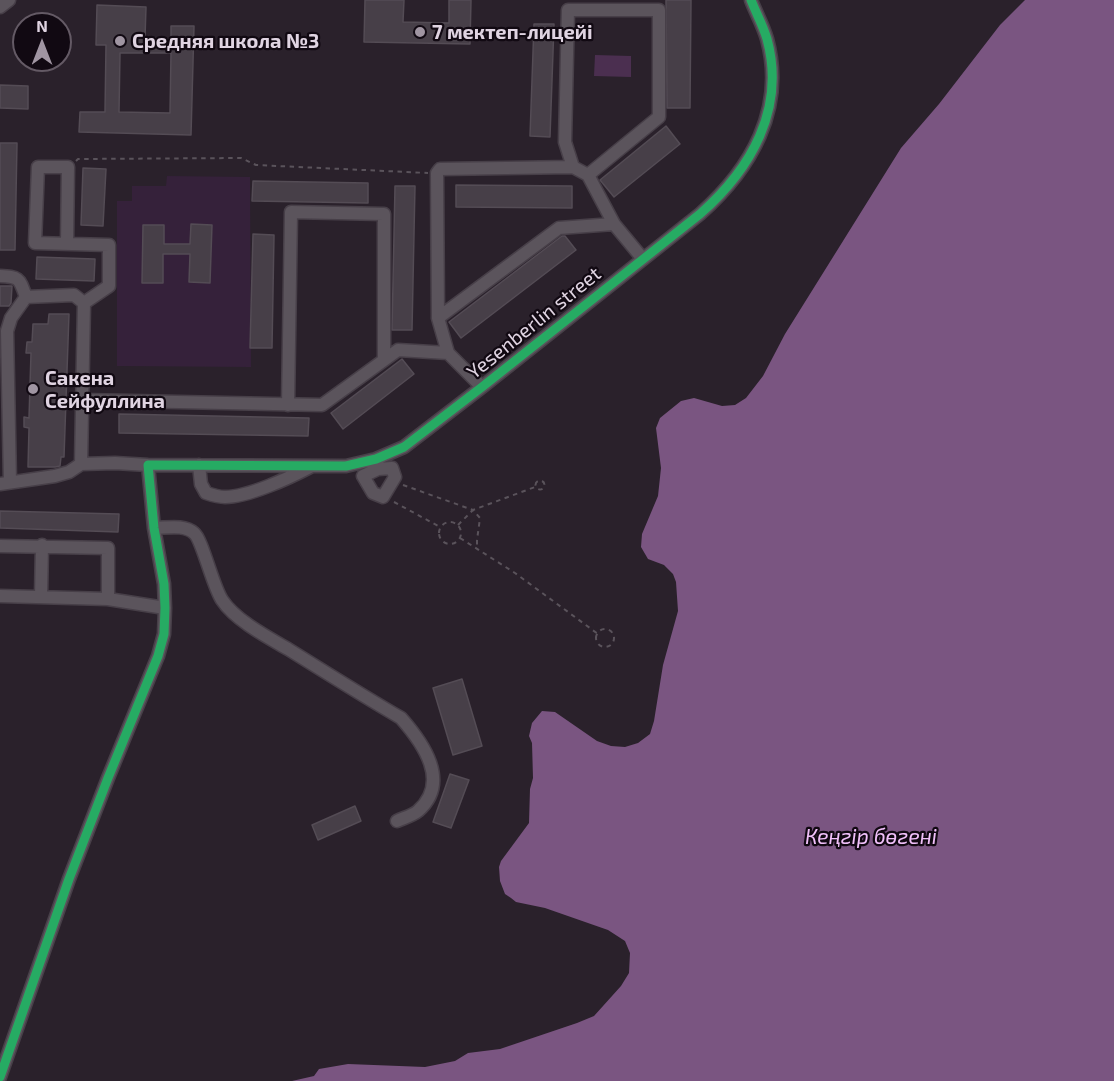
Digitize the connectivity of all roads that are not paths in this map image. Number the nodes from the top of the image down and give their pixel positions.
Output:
1 (9, 0) edge
2 (751, 0) edge
3 (0, 7) edge
4 (573, 167) junction
5 (588, 175) junction
6 (614, 224) junction
7 (67, 244) junction
8 (643, 259) junction
9 (0, 276) edge
10 (26, 297) junction
11 (84, 303) junction
12 (438, 318) junction
13 (3, 331) edge
14 (448, 353) junction
15 (384, 360) junction
16 (4, 380) edge
17 (482, 387) junction
18 (4, 397) edge
19 (82, 400) junction
20 (288, 405) junction
21 (81, 464) junction
22 (377, 464) junction
23 (148, 465) junction
24 (198, 465) junction
25 (311, 466) junction
26 (5, 483) edge
27 (154, 528) junction
28 (42, 545) junction
29 (0, 546) edge
30 (0, 596) edge
31 (41, 597) junction
32 (108, 599) junction
33 (165, 608) junction
34 (397, 821) dead end
35 (0, 1077) edge

1 - 3 street
2 - 8 street, Yesenberlin street
4 - 5 street
4 - 5 street
4 - 12 street
5 - 6 street
6 - 8 street
6 - 12 street
7 - 7 street
7 - 11 street
8 - 17 street, Yesenberlin street
9 - 10 street
10 - 11 street
10 - 13 street
11 - 19 street
12 - 14 street
13 - 16 street
14 - 15 street
14 - 17 street
15 - 20 street
15 - 20 street
16 - 18 street
17 - 22 street, Yesenberlin street
18 - 26 street
19 - 20 street
19 - 21 street
21 - 23 street, Yesenberlin street
21 - 26 street
22 - 22 street
22 - 25 street, Yesenberlin street
23 - 24 street, Yesenberlin street
23 - 27 street
24 - 25 street, Yesenberlin street
24 - 25 street
27 - 33 street
27 - 34 street
28 - 29 street
28 - 31 street
28 - 32 street
30 - 31 street
31 - 32 street
32 - 33 street
33 - 35 street

